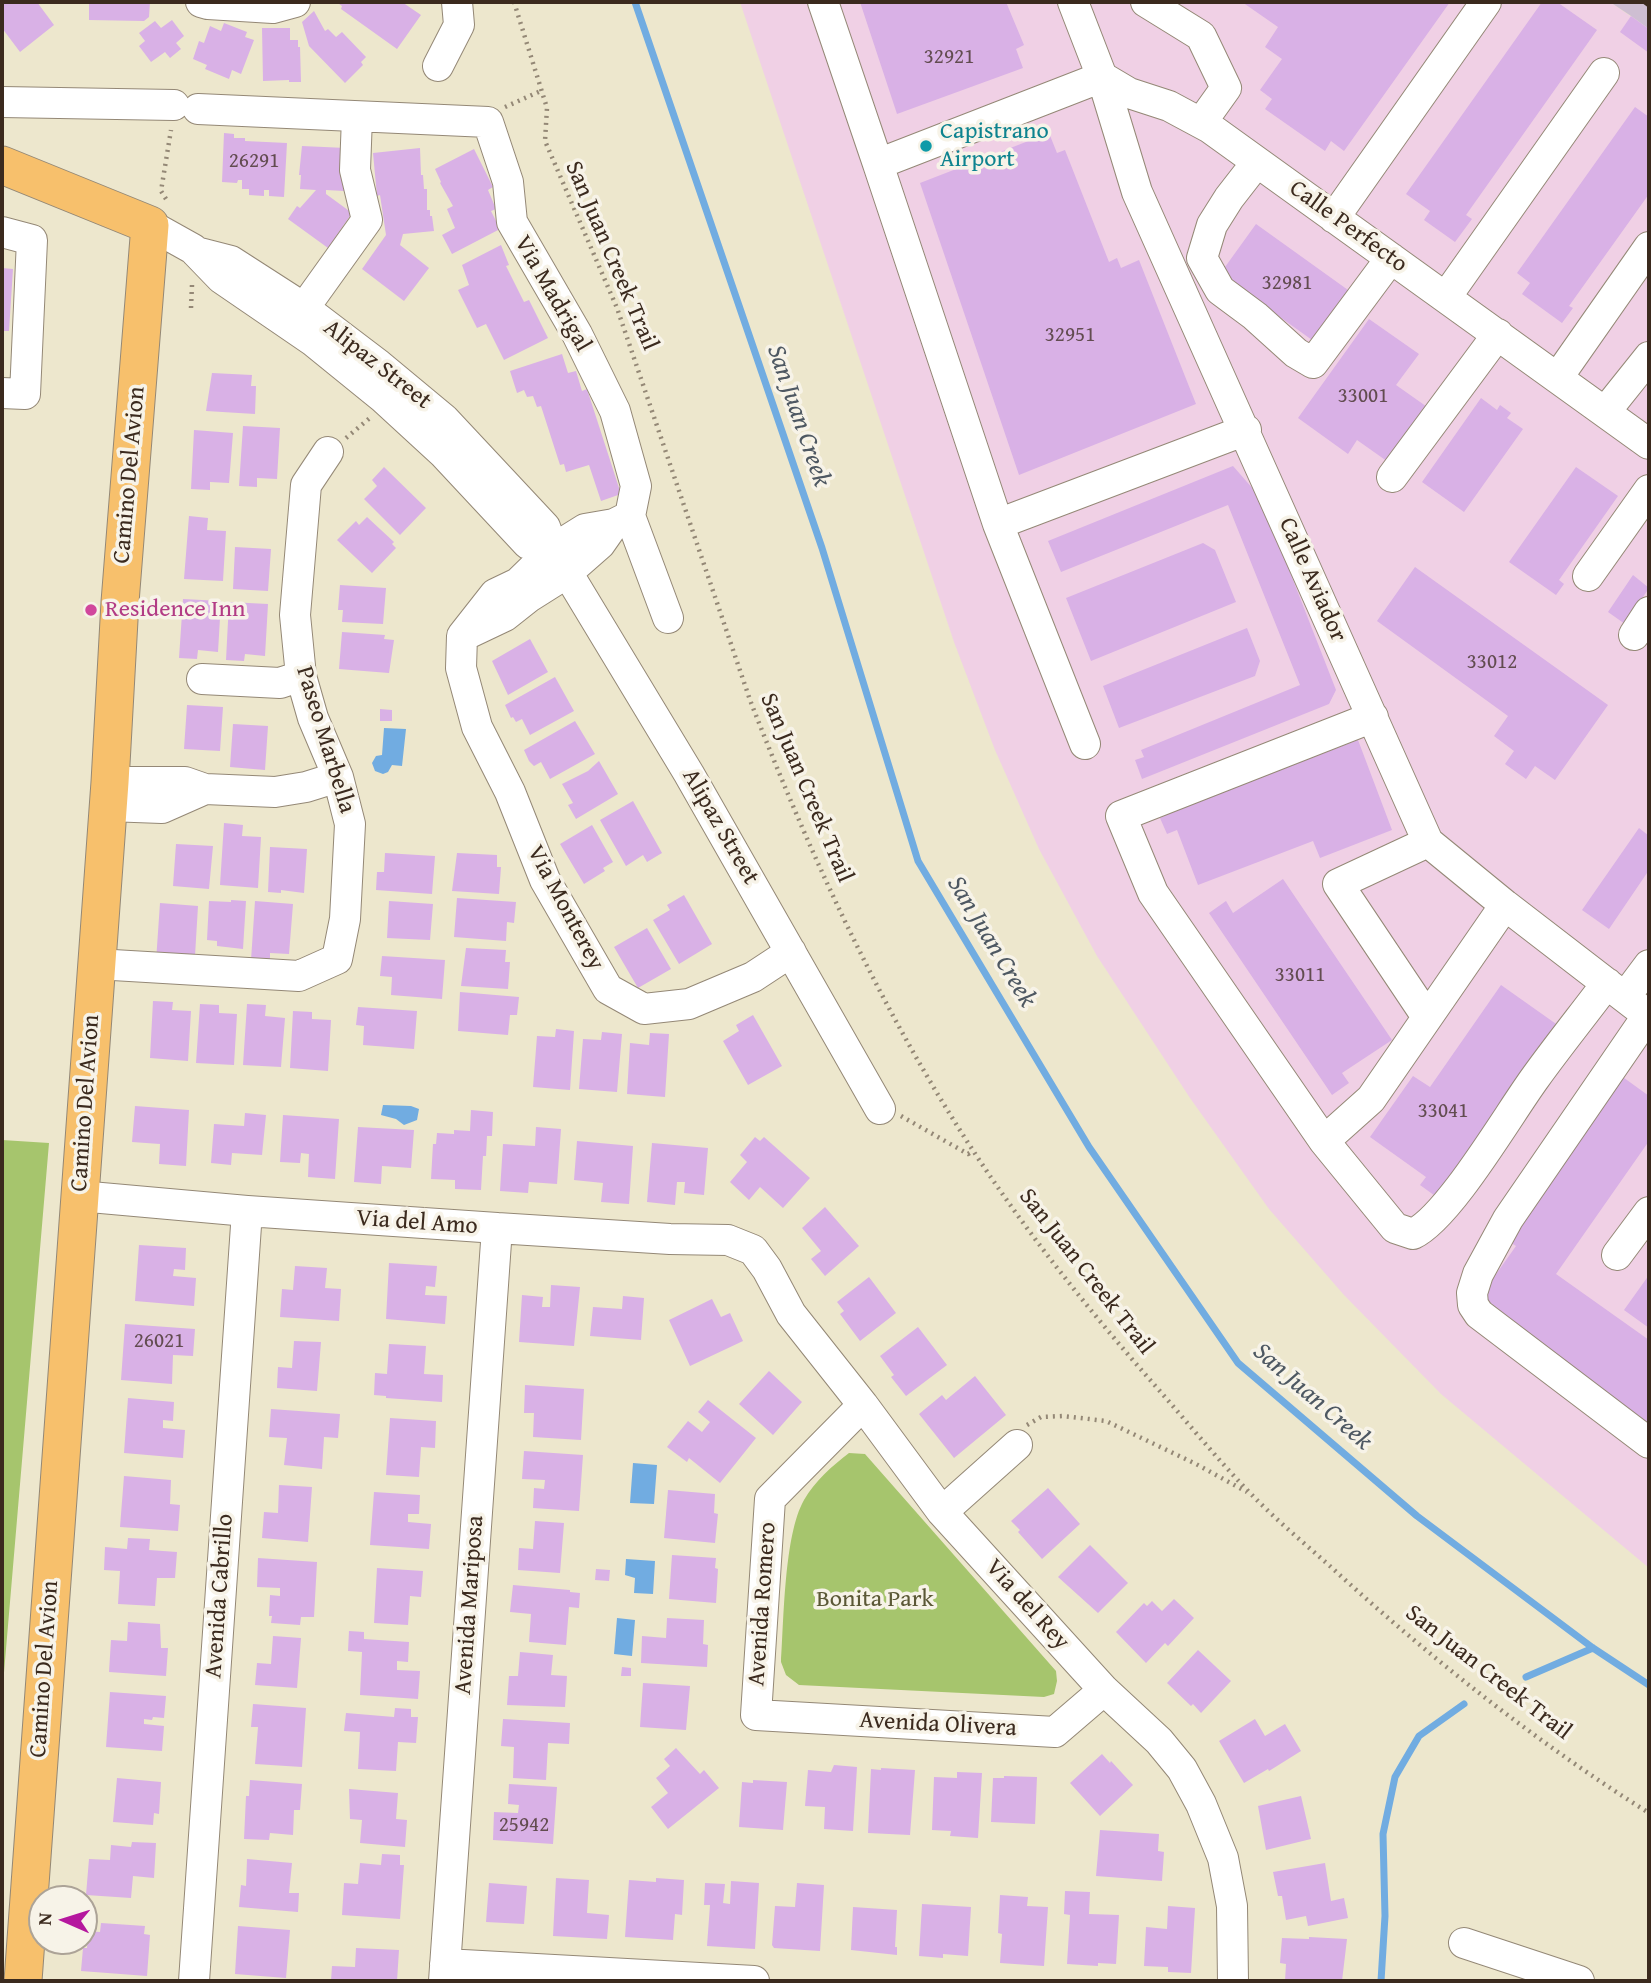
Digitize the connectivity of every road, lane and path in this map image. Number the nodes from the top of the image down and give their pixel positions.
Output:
1 (201, 2) edge
2 (295, 2) edge
3 (457, 2) edge
4 (514, 2) edge
5 (823, 2) edge
6 (1073, 2) edge
7 (1146, 2) edge
8 (1486, 2) edge
9 (438, 66) dead end
10 (1604, 73) dead end
11 (1102, 77) junction
12 (2, 102) edge
13 (186, 107) junction
14 (357, 117) junction
15 (1201, 123) junction
16 (1257, 162) junction
17 (878, 164) junction
18 (2, 165) edge
19 (156, 208) junction
20 (1334, 218) junction
21 (2, 232) edge
22 (1649, 247) edge
23 (196, 252) junction
24 (1391, 258) junction
25 (1446, 297) junction
26 (304, 308) junction
27 (1498, 334) junction
28 (1649, 357) edge
29 (1558, 377) junction
30 (2, 393) edge
31 (1605, 412) junction
32 (372, 415) dead end
33 (1246, 430) junction
34 (1649, 444) edge
35 (328, 452) joint
36 (1392, 477) dead end
37 (1649, 490) edge
38 (622, 520) junction
39 (998, 524) junction
40 (560, 561) junction
41 (1588, 576) dead end
42 (668, 618) dead end
43 (301, 676) junction
44 (202, 679) dead end
45 (1373, 717) junction
46 (1086, 744) dead end
47 (338, 777) junction
48 (109, 794) junction
49 (1428, 842) junction
50 (1505, 905) junction
51 (791, 952) junction
52 (96, 964) junction
53 (1649, 965) edge
54 (1632, 1003) edge
55 (1427, 1017) junction
56 (880, 1109) joint
57 (1324, 1141) junction
58 (973, 1151) junction
59 (79, 1196) junction
60 (247, 1211) junction
61 (1649, 1212) edge
62 (497, 1228) junction
63 (753, 1251) joint
64 (1617, 1255) dead end
65 (863, 1405) junction
66 (1649, 1443) edge
67 (1017, 1445) joint
68 (1251, 1494) junction
69 (942, 1512) junction
70 (1104, 1689) junction
71 (755, 1715) joint
72 (1649, 1813) edge
73 (1464, 1942) dead end
74 (16, 1958) edge
75 (444, 1973) edge
76 (194, 1981) edge
77 (754, 1981) edge
78 (1233, 1981) edge
79 (1579, 1981) edge

1 - 2 street
3 - 9 street
4 - 58 path, San Juan Creek Trail
5 - 17 street
6 - 11 street
7 - 15 street
8 - 20 street
10 - 25 street
11 - 15 street, Calle Perfecto
11 - 17 street
11 - 33 street, Calle Aviador
12 - 13 street, Via Madrigal
13 - 14 street, Via Madrigal
13 - 19 path
14 - 26 street
14 - 38 street, Via Madrigal
15 - 16 street, Calle Perfecto
16 - 20 street, Calle Perfecto
16 - 24 street
17 - 39 street
18 - 19 main road, Alipaz Street
19 - 23 street, Alipaz Street
19 - 48 main road, Camino Del Avion
20 - 24 street, Calle Perfecto
21 - 30 street
22 - 29 street
23 - 26 street, Alipaz Street
23 - 40 street, Alipaz Street
24 - 25 street, Calle Perfecto
25 - 27 street, Calle Perfecto
26 - 40 street, Alipaz Street
27 - 29 street, Calle Perfecto
27 - 36 street
28 - 31 street
29 - 31 street, Calle Perfecto
31 - 34 street, Calle Perfecto
32 - 35 path
33 - 39 street
33 - 45 street, Calle Aviador
35 - 43 street, Paseo Marbella
37 - 41 street
38 - 40 street, Via Monterey
38 - 42 street, Via Madrigal
39 - 46 street
40 - 51 street, Alipaz Street
40 - 51 street, Via Monterey
43 - 44 street
43 - 47 street, Paseo Marbella
45 - 49 street, Calle Aviador
45 - 57 street
47 - 48 street
47 - 52 street, Paseo Marbella
48 - 52 main road, Camino Del Avion
49 - 50 street
49 - 55 street
50 - 54 street
50 - 55 street
51 - 56 street, Alipaz Street
52 - 59 main road, Camino Del Avion
53 - 54 street
54 - 57 street
54 - 66 street
55 - 57 street
56 - 58 path
58 - 68 path, San Juan Creek Trail
59 - 60 street, Via del Amo
59 - 74 main road, Camino Del Avion
60 - 62 street, Via del Amo
60 - 76 street, Avenida Cabrillo
61 - 64 street
62 - 63 street, Via del Amo
62 - 75 street, Avenida Mariposa
63 - 65 street, Via del Rey
65 - 69 street, Via del Rey
65 - 71 street, Avenida Romero
67 - 68 path, San Juan Creek Trail
67 - 69 street
68 - 72 path, San Juan Creek Trail
69 - 70 street, Via del Rey
70 - 71 street, Avenida Olivera
70 - 78 street, Via del Rey
73 - 79 street
75 - 77 street

